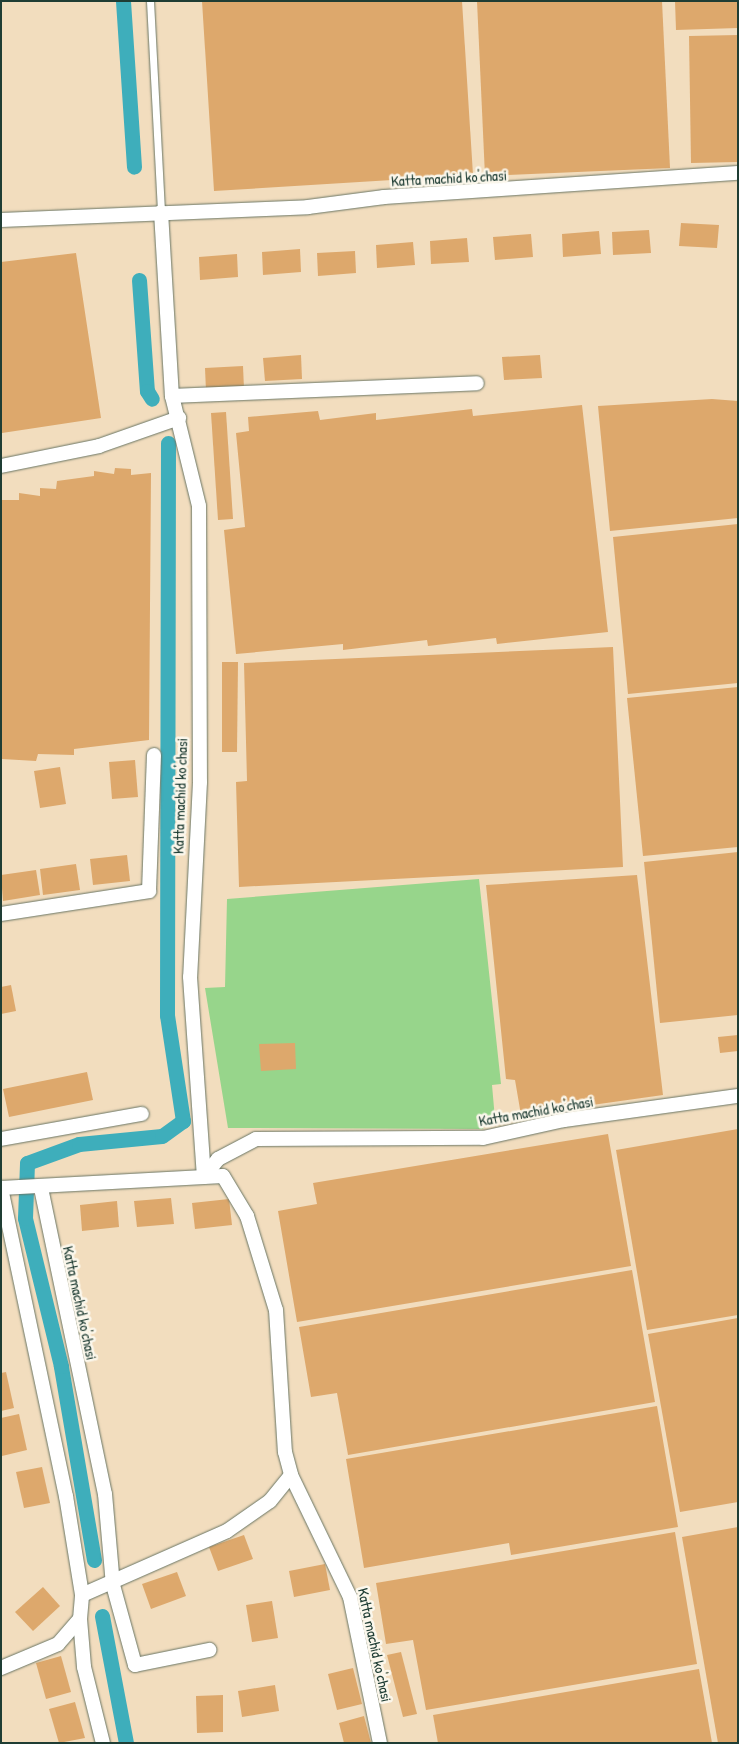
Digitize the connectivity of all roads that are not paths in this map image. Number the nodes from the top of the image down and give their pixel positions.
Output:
1 (150, 1) edge
2 (738, 173) edge
3 (162, 212) junction
4 (1, 220) edge
5 (478, 383) dead end
6 (172, 396) junction
7 (179, 418) junction
8 (1, 466) edge
9 (154, 755) dead end
10 (1, 914) edge
11 (738, 1096) edge
12 (142, 1114) dead end
13 (1, 1138) edge
14 (204, 1177) junction
15 (1, 1188) edge
16 (41, 1188) junction
17 (291, 1475) junction
18 (113, 1584) junction
19 (82, 1595) junction
20 (80, 1619) junction
21 (209, 1650) dead end
22 (1, 1668) edge
23 (103, 1743) edge
24 (380, 1743) edge

1 - 3 lane
2 - 3 street, Katta machid ko'chasi
3 - 4 street, Katta machid ko'chasi
3 - 6 street, Katta machid ko'chasi
5 - 6 street
6 - 7 street, Katta machid ko'chasi
7 - 8 street
7 - 14 street, Katta machid ko'chasi
9 - 10 street, Katta machid ko'chasi
11 - 14 street, Katta machid ko'chasi
12 - 13 street
14 - 16 street, Katta machid ko'chasi
14 - 17 street, Katta machid ko'chasi
15 - 16 street
15 - 19 street
16 - 18 street, Katta machid ko'chasi
17 - 18 street
17 - 24 street, Katta machid ko'chasi
18 - 19 street
18 - 21 street, Katta machid ko'chasi
19 - 20 street
20 - 22 street
20 - 23 street

